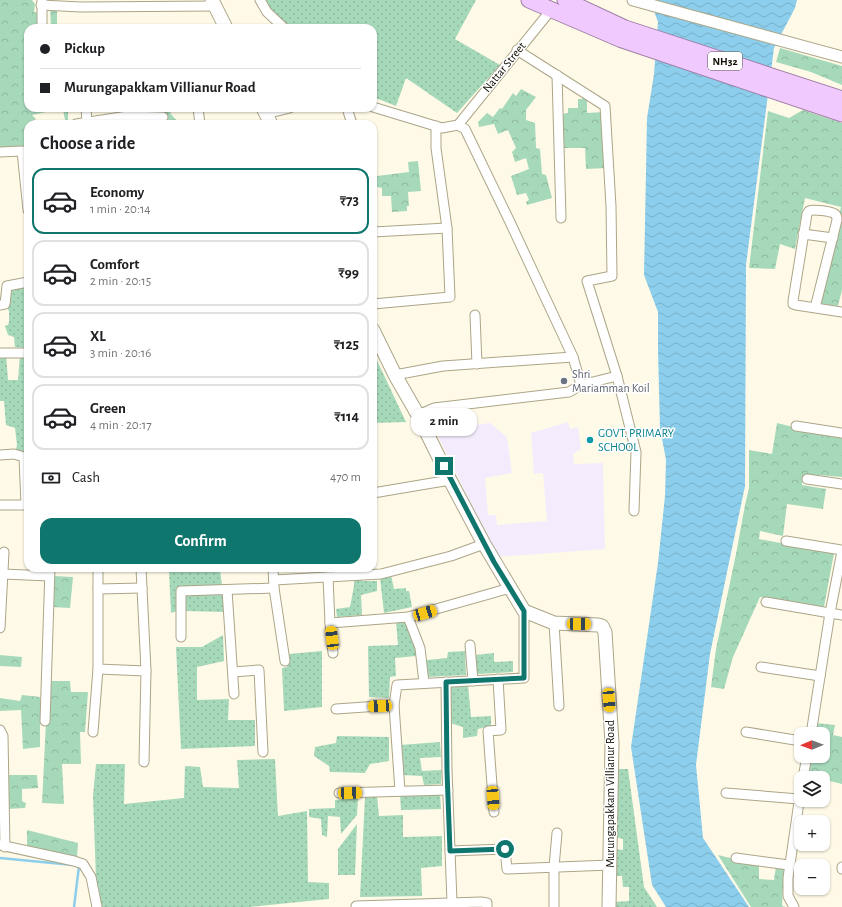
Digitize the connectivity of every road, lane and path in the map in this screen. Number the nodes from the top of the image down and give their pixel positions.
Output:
1 (260, 0) edge
2 (529, 0) edge
3 (565, 0) edge
4 (633, 0) edge
5 (41, 3) edge
6 (213, 3) edge
7 (551, 10) junction
8 (42, 24) edge
9 (224, 24) edge
10 (280, 24) edge
11 (623, 34) junction
12 (518, 50) junction
13 (842, 58) edge
14 (558, 75) junction
15 (842, 99) edge
16 (823, 100) junction
17 (377, 108) edge
18 (277, 112) edge
19 (842, 114) edge
20 (267, 115) edge
21 (163, 117) dead end
22 (101, 120) edge
23 (458, 125) junction
24 (436, 126) junction
25 (0, 152) edge
26 (24, 171) edge
27 (561, 218) dead end
28 (447, 228) junction
29 (377, 232) edge
30 (803, 234) junction
31 (833, 238) junction
32 (24, 283) edge
33 (377, 304) edge
34 (0, 305) edge
35 (816, 308) junction
36 (842, 312) edge
37 (474, 315) dead end
38 (377, 338) edge
39 (0, 353) edge
40 (24, 353) edge
41 (573, 357) junction
42 (477, 364) junction
43 (395, 375) junction
44 (617, 376) junction
45 (581, 385) junction
46 (418, 415) junction
47 (796, 426) dead end
48 (842, 433) edge
49 (0, 455) edge
50 (24, 458) edge
51 (807, 479) dead end
52 (450, 480) junction
53 (842, 484) edge
54 (377, 492) edge
55 (0, 505) edge
56 (24, 505) edge
57 (634, 511) dead end
58 (786, 541) dead end
59 (484, 544) junction
60 (842, 550) edge
61 (4, 552) dead end
62 (49, 572) edge
63 (98, 572) edge
64 (141, 572) edge
65 (273, 572) edge
66 (3, 574) junction
67 (328, 577) junction
68 (274, 584) junction
69 (142, 588) junction
70 (510, 588) junction
71 (98, 589) junction
72 (227, 590) junction
73 (766, 602) dead end
74 (524, 611) junction
75 (830, 613) junction
76 (842, 615) edge
77 (408, 617) junction
78 (330, 623) junction
79 (554, 623) junction
80 (0, 628) edge
81 (181, 637) dead end
82 (470, 645) dead end
83 (333, 653) dead end
84 (285, 662) dead end
85 (761, 667) dead end
86 (98, 669) junction
87 (146, 671) junction
88 (233, 672) junction
89 (820, 676) junction
90 (498, 679) junction
91 (473, 681) junction
92 (446, 682) junction
93 (424, 683) junction
94 (234, 694) dead end
95 (394, 706) junction
96 (559, 706) dead end
97 (336, 709) dead end
98 (45, 721) dead end
99 (812, 727) edge
100 (0, 730) edge
101 (93, 732) dead end
102 (746, 732) dead end
103 (794, 740) edge
104 (263, 752) dead end
105 (144, 762) dead end
106 (448, 790) junction
107 (400, 791) junction
108 (726, 793) dead end
109 (339, 794) dead end
110 (794, 799) edge
111 (798, 807) edge
112 (494, 812) dead end
113 (557, 833) dead end
114 (3, 846) edge
115 (450, 851) junction
116 (736, 858) dead end
117 (610, 865) junction
118 (790, 865) junction
119 (554, 867) junction
120 (452, 902) junction
121 (438, 905) edge
122 (356, 906) dead end
123 (390, 906) edge
124 (97, 907) edge
125 (487, 907) edge
126 (554, 907) edge
127 (609, 907) edge
128 (794, 907) edge

1 - 10 street
2 - 7 highway, NH32
3 - 11 highway, NH32
4 - 13 street
5 - 6 street
5 - 8 street
6 - 9 main road
7 - 11 highway, NH32
7 - 12 street, Nattar Street
11 - 16 highway, NH32
12 - 14 street
12 - 23 street, Nattar Street
14 - 27 street
14 - 44 street
15 - 16 highway, NH32
16 - 19 highway, NH32
17 - 24 street
18 - 20 street
21 - 22 street
23 - 24 street
23 - 41 street
24 - 28 street
25 - 26 street
28 - 29 street
28 - 33 street
30 - 31 street
30 - 31 street
30 - 35 street
31 - 35 street
32 - 34 street
35 - 36 street
37 - 42 street
38 - 43 main road
39 - 40 street
41 - 42 street
41 - 45 street
42 - 43 street
43 - 46 main road
44 - 45 street
44 - 57 street
45 - 46 street
46 - 52 main road
47 - 48 street
49 - 50 street
51 - 53 street
52 - 54 street
52 - 59 main road
55 - 56 street
58 - 60 street
59 - 67 street
59 - 70 main road
60 - 75 street
61 - 66 street
62 - 66 street
62 - 98 street
63 - 71 street
64 - 69 street
65 - 68 street
66 - 80 street
67 - 68 street
67 - 78 street
68 - 72 street
68 - 84 street
69 - 71 street
69 - 87 street
70 - 74 main road
70 - 77 street
71 - 86 street
72 - 81 street
72 - 88 street
73 - 75 street
74 - 79 main road, Murungapakkam Villianur Road
74 - 90 street
75 - 76 street
75 - 89 street
77 - 78 street
77 - 93 street
78 - 83 street
79 - 96 street
79 - 117 main road, Murungapakkam Villianur Road
82 - 91 street
85 - 89 street
86 - 87 street
86 - 101 street
87 - 105 street
88 - 94 street
88 - 104 street
89 - 99 street
90 - 91 street
90 - 112 street
91 - 92 street
92 - 93 street
92 - 106 street
93 - 95 street
95 - 97 street
95 - 107 street
100 - 114 street
102 - 103 street
106 - 107 street
106 - 115 street
107 - 109 street
108 - 110 street
111 - 118 street
113 - 119 street
114 - 124 street
115 - 119 street
115 - 120 street
116 - 118 street
117 - 119 street
117 - 127 main road, Murungapakkam Villianur Road
118 - 128 street
119 - 126 street
120 - 121 street
120 - 125 street
121 - 123 street
122 - 123 street

